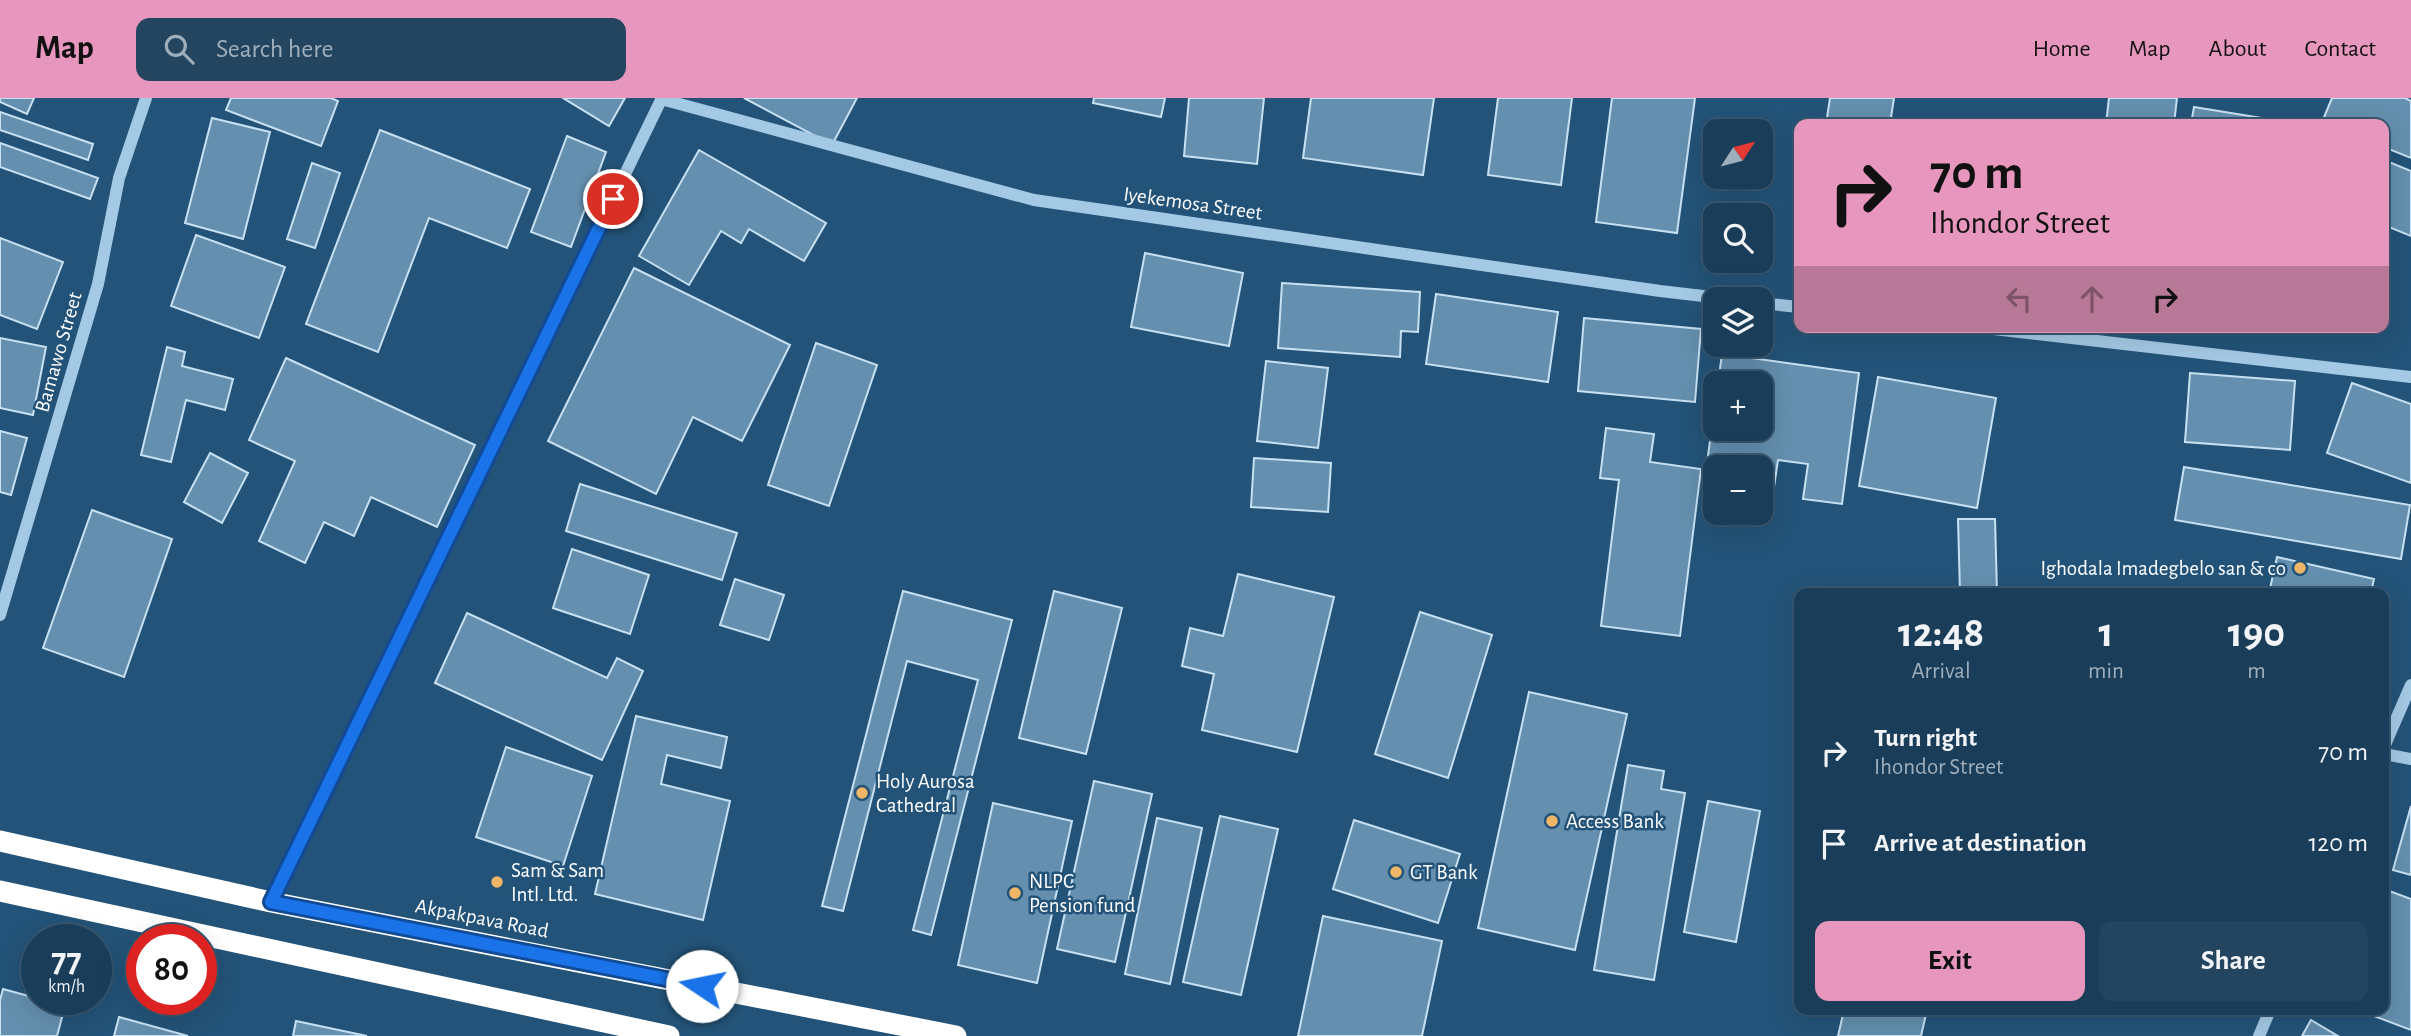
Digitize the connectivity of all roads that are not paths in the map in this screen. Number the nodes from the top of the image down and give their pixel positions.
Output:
1 (146, 98) edge
2 (662, 99) edge
3 (1703, 296) edge
4 (1773, 304) edge
5 (1794, 306) edge
6 (2028, 333) edge
7 (2411, 377) edge
8 (0, 615) edge
9 (2411, 685) edge
10 (2389, 736) edge
11 (2389, 755) edge
12 (2411, 759) edge
13 (0, 842) edge
14 (0, 891) edge
15 (271, 902) junction
16 (2268, 1015) edge
17 (669, 1036) edge
18 (956, 1036) edge
19 (2259, 1036) edge

1 - 8 street, Bamawo Street
2 - 3 street, Iyekemosa Street
2 - 15 street
4 - 5 street
6 - 7 street
9 - 10 street
11 - 12 street
13 - 15 highway, Akpakpava Road
14 - 17 highway
15 - 18 highway, Akpakpava Road
16 - 19 street

